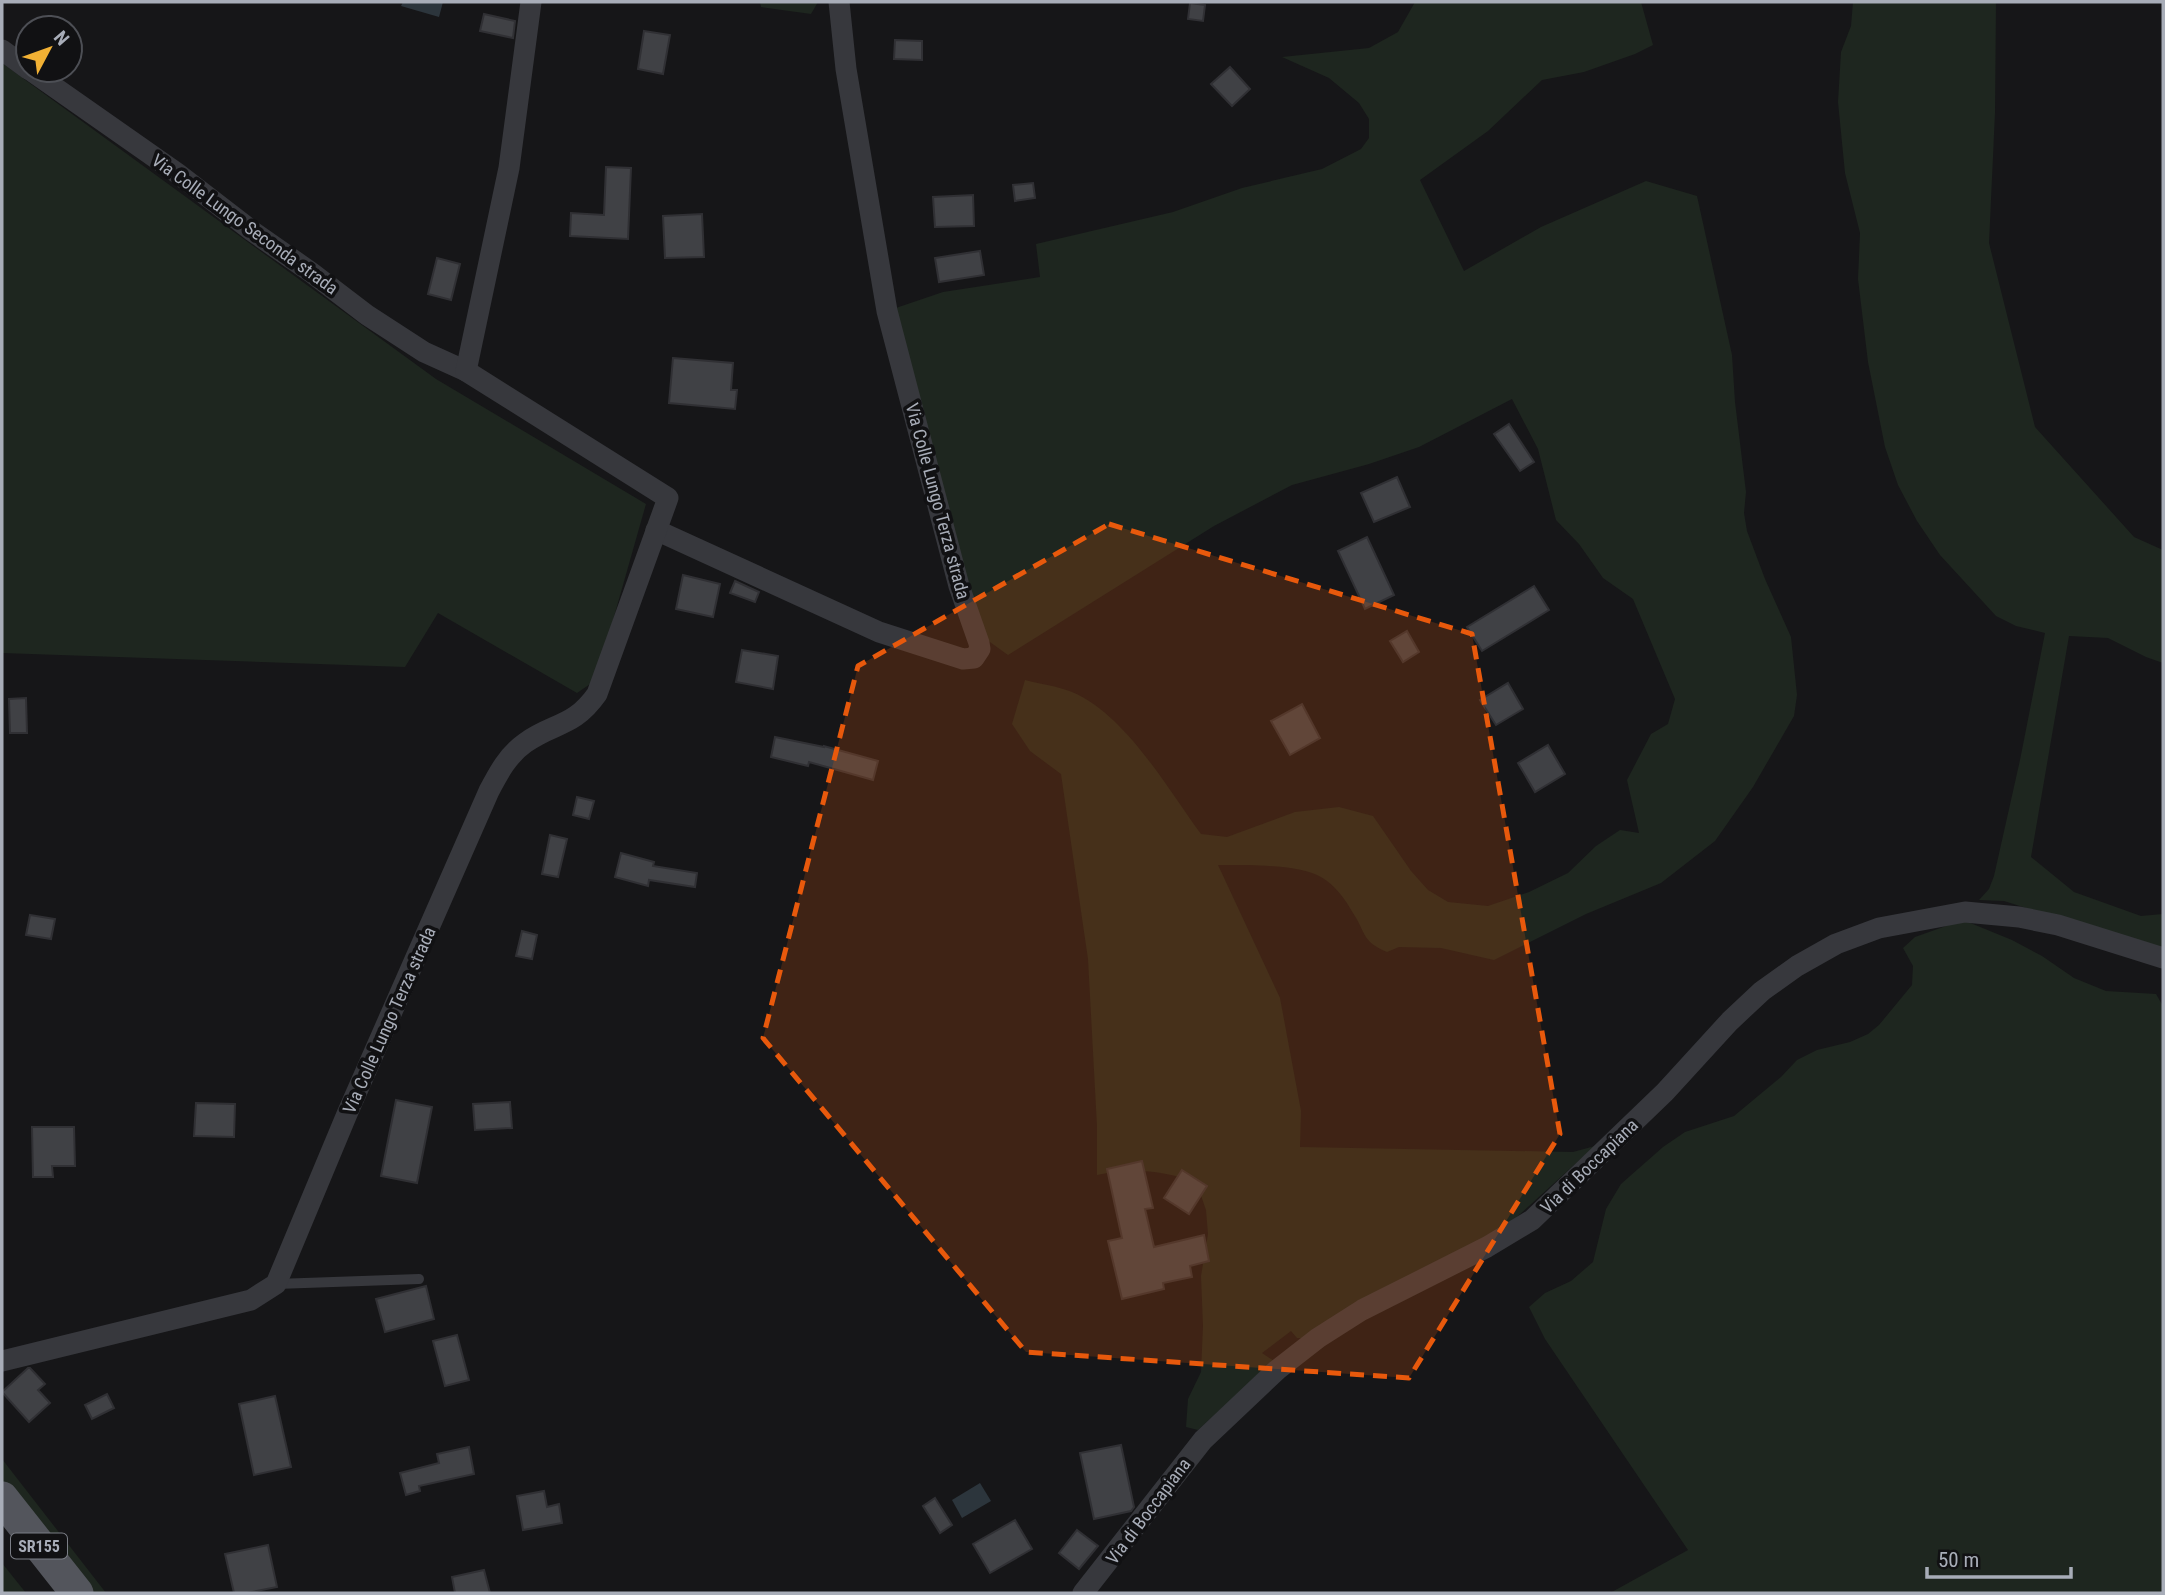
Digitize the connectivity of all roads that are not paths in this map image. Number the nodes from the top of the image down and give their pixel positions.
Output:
1 (531, 2) edge
2 (839, 2) edge
3 (50, 84) edge
4 (466, 371) junction
5 (656, 530) junction
6 (2163, 958) edge
7 (419, 1279) dead end
8 (276, 1283) junction
9 (2, 1361) edge
10 (2, 1498) edge
11 (77, 1593) edge
12 (1083, 1593) edge

1 - 4 street
2 - 5 street, Via Colle Lungo Terza strada
3 - 4 street, Via Colle Lungo Seconda strada
4 - 5 street, Via Colle Lungo Terza strada
5 - 8 street, Via Colle Lungo Terza strada
6 - 12 street, Via di Boccapiana
7 - 8 lane
8 - 9 street
10 - 11 main road, SR155

